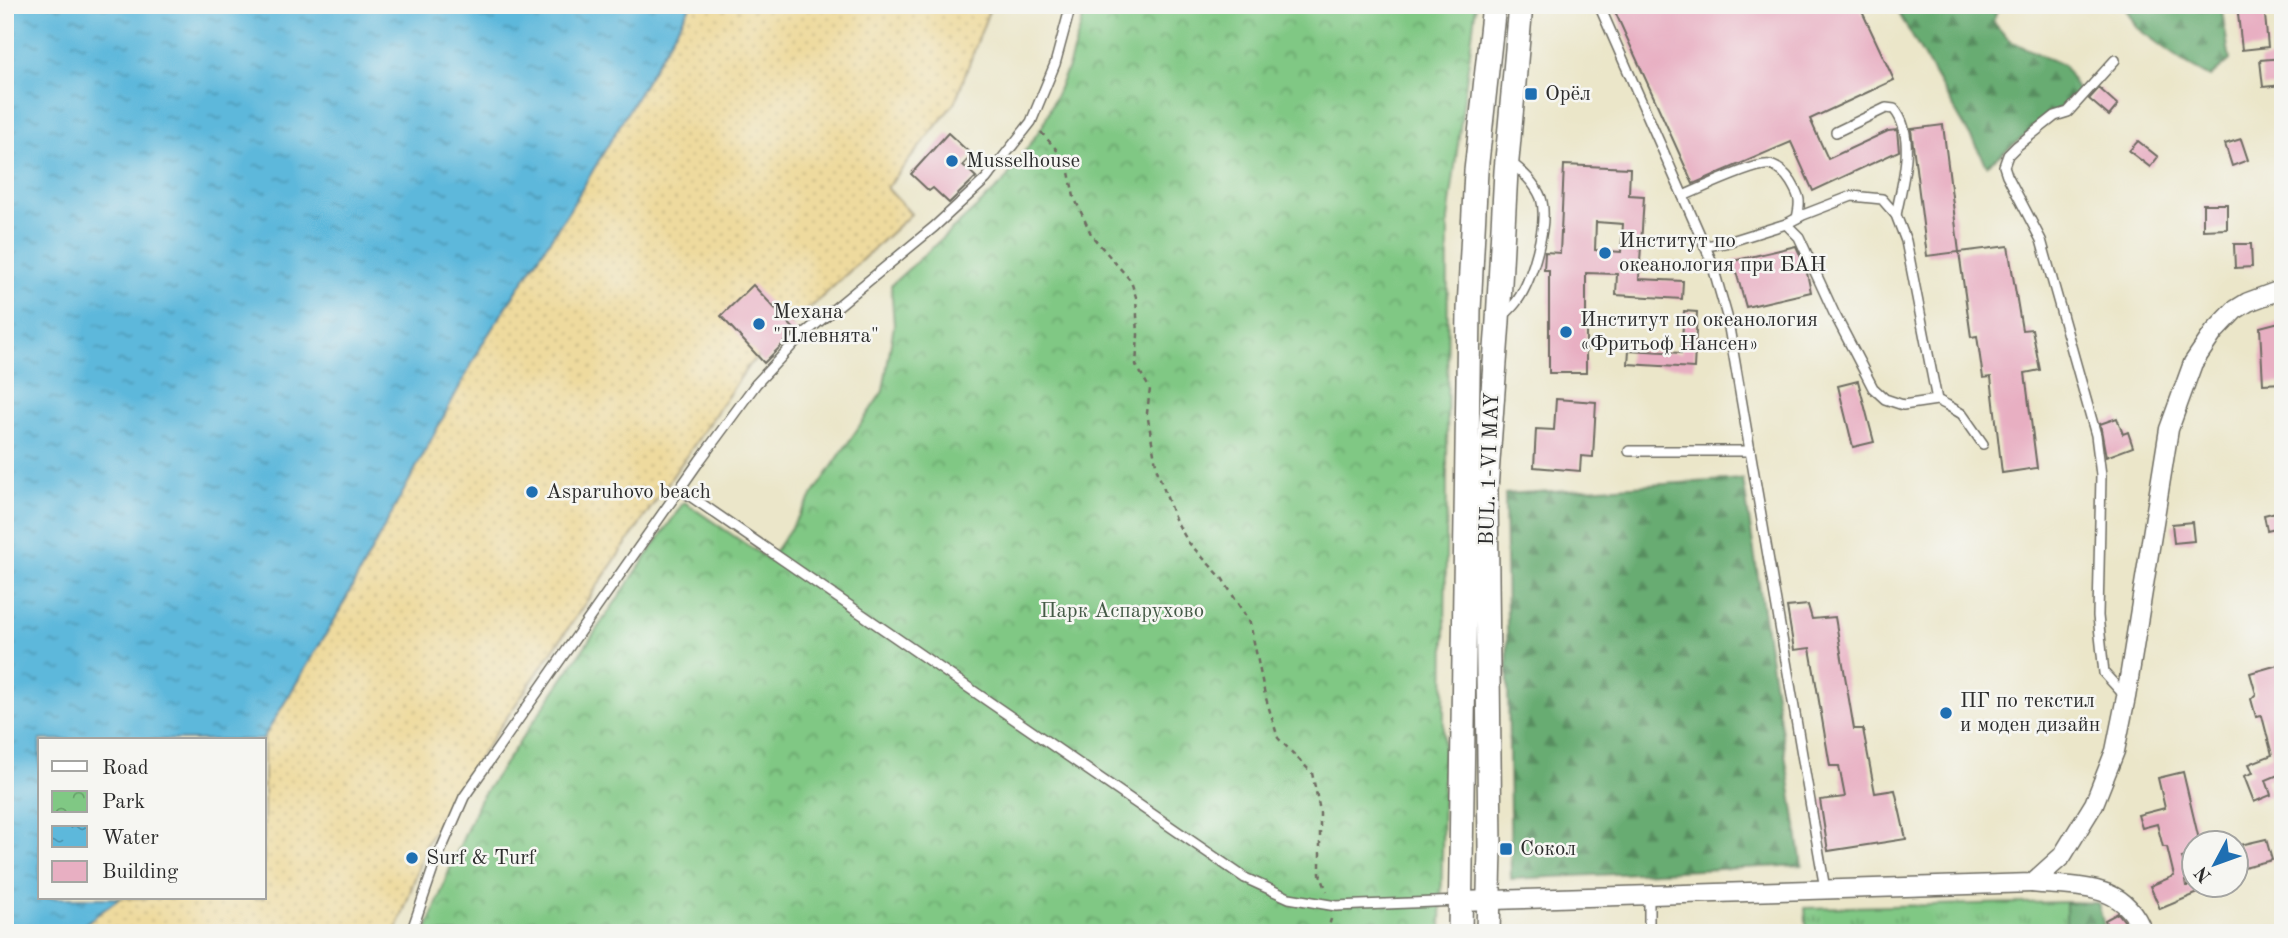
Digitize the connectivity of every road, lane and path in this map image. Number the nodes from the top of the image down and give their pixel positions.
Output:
1 (1072, 5) edge
2 (1494, 5) edge
3 (1521, 5) edge
4 (1599, 5) edge
5 (2115, 60) dead end
6 (1031, 122) junction
7 (1836, 132) dead end
8 (1507, 161) junction
9 (1683, 196) junction
10 (1896, 215) junction
11 (1797, 218) junction
12 (1786, 224) junction
13 (1705, 246) junction
14 (2283, 289) edge
15 (1498, 321) junction
16 (1937, 400) junction
17 (1983, 444) dead end
18 (1629, 451) dead end
19 (1750, 451) junction
20 (680, 489) junction
21 (2126, 697) junction
22 (2032, 883) junction
23 (1825, 889) junction
24 (1649, 895) junction
25 (1488, 900) junction
26 (1460, 901) junction
27 (1336, 906) junction
28 (411, 933) edge
29 (1460, 933) edge
30 (1488, 933) edge
31 (1649, 933) edge
32 (2143, 933) edge

1 - 6 lane
2 - 26 main road, BUL. 1-VI MAY
3 - 8 main road, BUL. 1-VI MAY
4 - 9 lane
5 - 21 lane
6 - 20 lane
6 - 27 path
7 - 10 lane
8 - 15 main road, BUL. 1-VI MAY
8 - 15 lane
9 - 11 lane
9 - 13 lane
10 - 11 lane
10 - 16 lane
11 - 12 lane
12 - 13 lane
12 - 16 lane
13 - 19 lane
14 - 21 street
15 - 25 main road, BUL. 1-VI MAY
16 - 17 lane
18 - 19 lane
19 - 23 lane
20 - 27 lane
20 - 28 lane
21 - 22 street
22 - 23 street
22 - 32 street
23 - 24 street
24 - 25 street
24 - 31 lane
25 - 26 street
25 - 30 main road, BUL. 1-VI MAY
26 - 27 lane
26 - 29 main road, BUL. 1-VI MAY

